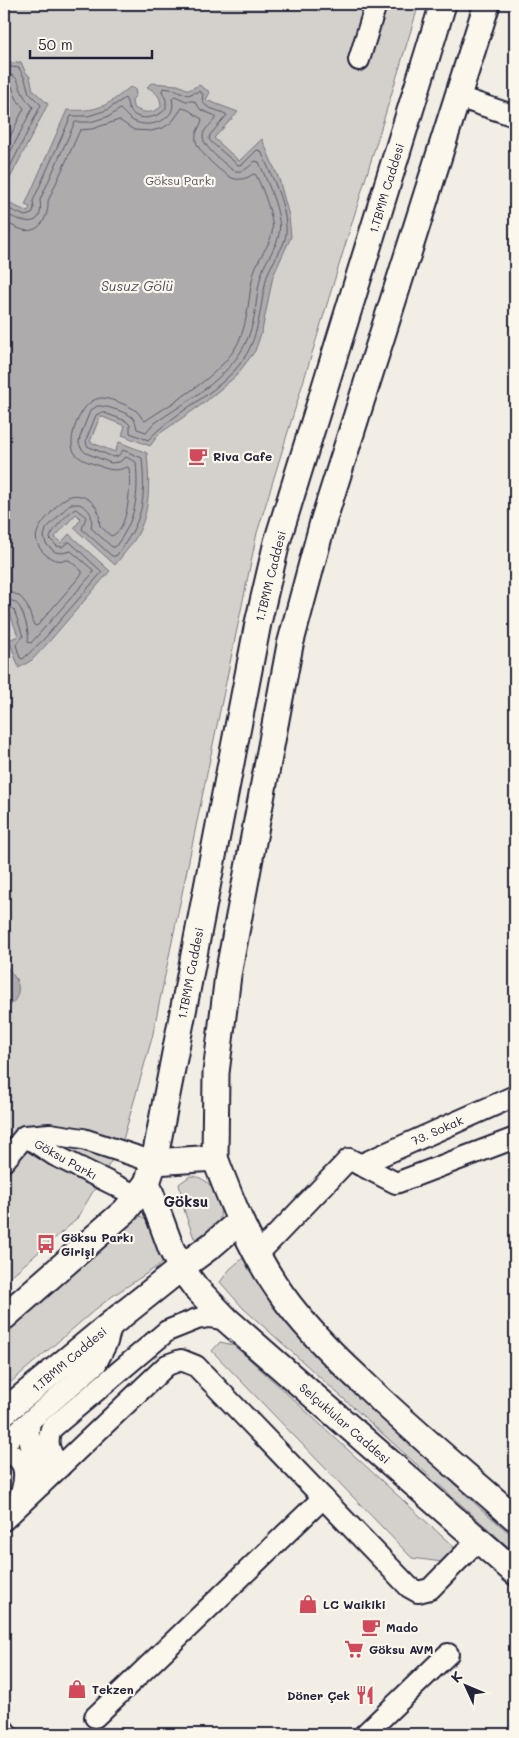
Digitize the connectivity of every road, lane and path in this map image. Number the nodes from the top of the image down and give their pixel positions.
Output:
1 (376, 4) edge
2 (443, 4) edge
3 (487, 4) edge
4 (359, 60) dead end
5 (458, 97) junction
6 (515, 116) edge
7 (515, 1096) edge
8 (25, 1136) junction
9 (515, 1138) edge
10 (215, 1158) junction
11 (4, 1161) edge
12 (360, 1165) junction
13 (146, 1180) junction
14 (240, 1221) junction
15 (257, 1255) junction
16 (181, 1268) junction
17 (4, 1317) edge
18 (227, 1320) junction
19 (112, 1323) junction
20 (4, 1412) edge
21 (30, 1420) junction
22 (4, 1443) edge
23 (4, 1452) edge
24 (60, 1467) junction
25 (41, 1485) junction
26 (323, 1498) junction
27 (8, 1516) edge
28 (515, 1518) edge
29 (478, 1540) junction
30 (515, 1572) edge
31 (448, 1654) dead end
32 (95, 1717) dead end
33 (4, 1730) edge
34 (7, 1734) edge
35 (365, 1734) edge

1 - 4 street
2 - 13 main road, 1.TBMM Caddesi
3 - 5 main road
5 - 6 street
5 - 10 main road
7 - 12 street, 73. Sokak
8 - 11 street, Göksu Parkı
8 - 13 street, Göksu Parkı
8 - 13 street
9 - 12 street
10 - 13 main road
10 - 14 main road
12 - 15 street, 73. Sokak
13 - 16 main road, Selçuklular Caddesi
13 - 17 main road, 1.TBMM Caddesi
14 - 15 main road
14 - 16 main road, 1.TBMM Caddesi
15 - 28 main road
16 - 18 main road, Selçuklular Caddesi
16 - 19 main road, 1.TBMM Caddesi
18 - 24 street
18 - 29 main road, Selçuklular Caddesi
19 - 20 main road, 1.TBMM Caddesi
19 - 21 street
21 - 22 street
21 - 25 street
23 - 27 street
24 - 25 street
24 - 26 street
25 - 27 street
26 - 29 street
26 - 32 street
29 - 30 main road, Selçuklular Caddesi
31 - 35 street
33 - 34 street

